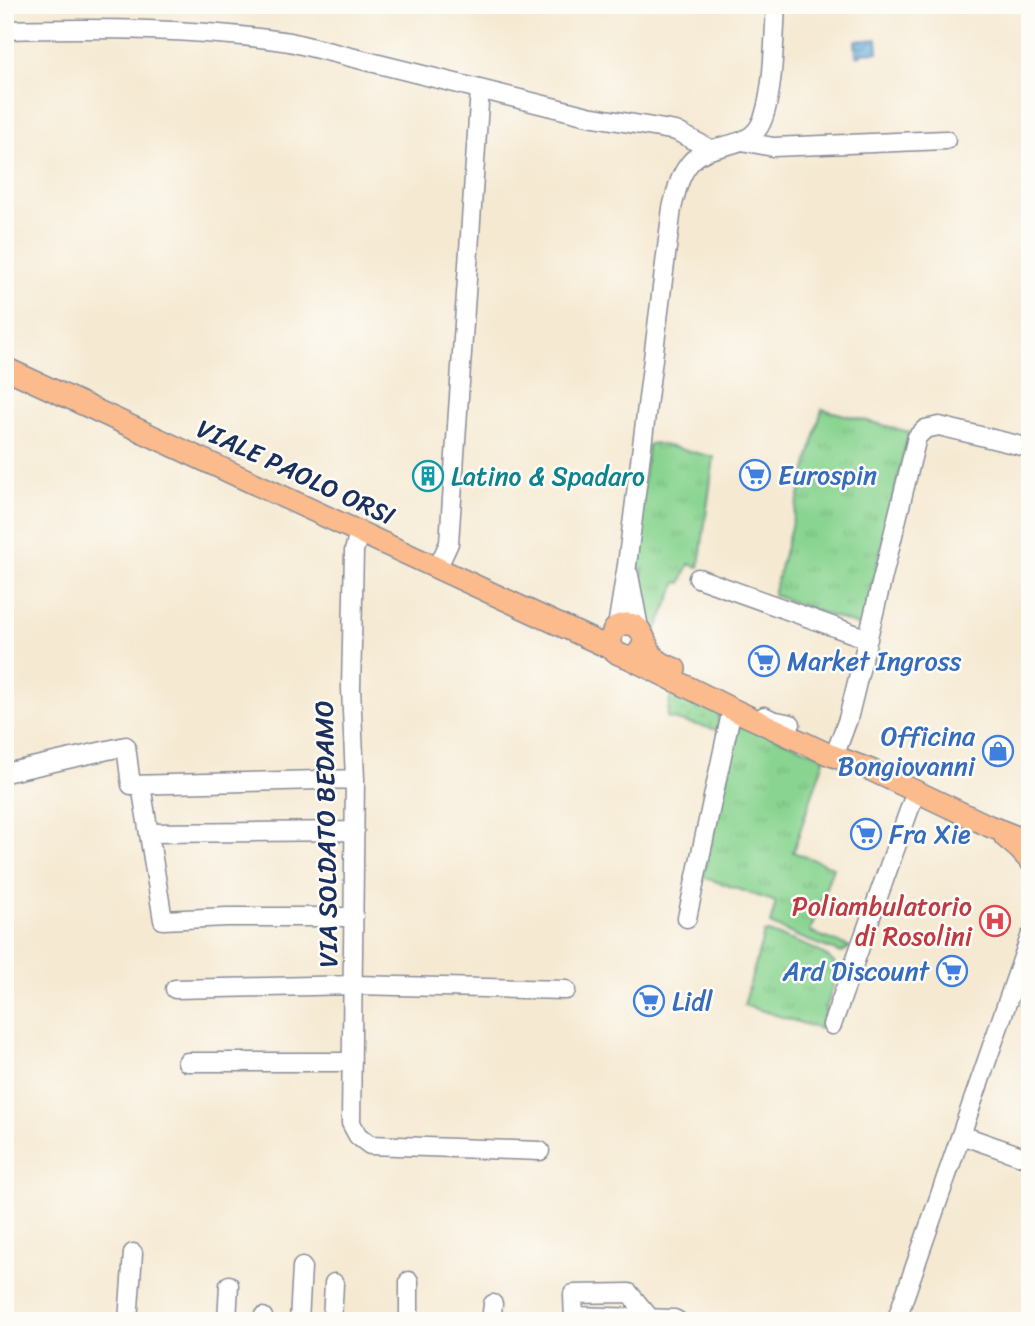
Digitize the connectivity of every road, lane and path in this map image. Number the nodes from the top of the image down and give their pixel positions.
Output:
1 (776, 5) edge
2 (5, 30) edge
3 (480, 89) junction
4 (946, 140) dead end
5 (742, 141) junction
6 (710, 149) junction
7 (5, 368) edge
8 (1030, 448) edge
9 (359, 532) junction
10 (627, 565) junction
11 (437, 569) junction
12 (698, 578) dead end
13 (642, 634) junction
14 (868, 639) junction
15 (618, 641) junction
16 (673, 668) junction
17 (732, 709) junction
18 (791, 724) junction
19 (836, 752) junction
20 (5, 773) edge
21 (355, 779) junction
22 (141, 785) junction
23 (916, 791) junction
24 (355, 831) junction
25 (149, 833) junction
26 (1029, 856) edge
27 (354, 917) junction
28 (687, 918) dead end
29 (1030, 937) edge
30 (354, 985) junction
31 (175, 989) dead end
32 (566, 990) dead end
33 (832, 1025) dead end
34 (187, 1062) dead end
35 (352, 1062) junction
36 (961, 1135) junction
37 (540, 1152) dead end
38 (1030, 1158) edge
39 (133, 1253) dead end
40 (302, 1267) dead end
41 (409, 1281) dead end
42 (334, 1283) dead end
43 (229, 1285) dead end
44 (574, 1318) edge
45 (650, 1318) junction
46 (624, 1319) edge
47 (128, 1321) edge
48 (227, 1321) edge
49 (299, 1321) edge
50 (332, 1321) edge
51 (409, 1321) edge
52 (678, 1321) edge
53 (896, 1321) edge

1 - 5 street
2 - 3 street
3 - 6 street
3 - 11 street
4 - 5 street
5 - 6 street
6 - 10 street
7 - 9 main road, VIALE PAOLO ORSI
8 - 14 street
9 - 11 main road, VIALE PAOLO ORSI
9 - 21 street, VIA SOLDATO BEDAMO
10 - 13 street
10 - 15 street
11 - 15 main road, VIALE PAOLO ORSI
12 - 14 street
13 - 15 main road, VIALE PAOLO ORSI
13 - 15 main road
13 - 16 main road
14 - 19 street
15 - 17 main road
16 - 17 street
16 - 18 main road
17 - 18 street
17 - 19 main road
17 - 28 street
18 - 19 main road
19 - 23 main road
20 - 22 street
21 - 22 street
21 - 24 street, VIA SOLDATO BEDAMO
22 - 25 street
23 - 26 main road
23 - 33 street
24 - 25 street
24 - 27 street, VIA SOLDATO BEDAMO
25 - 27 street
27 - 30 street, VIA SOLDATO BEDAMO
29 - 36 street
30 - 31 street
30 - 32 street
30 - 35 street, VIA SOLDATO BEDAMO
34 - 35 street
35 - 37 street, VIA SOLDATO BEDAMO
36 - 38 street
36 - 53 street
39 - 47 street
40 - 49 street
41 - 51 street
42 - 50 street
43 - 48 street
44 - 45 street
44 - 46 street
45 - 46 street
45 - 52 street

